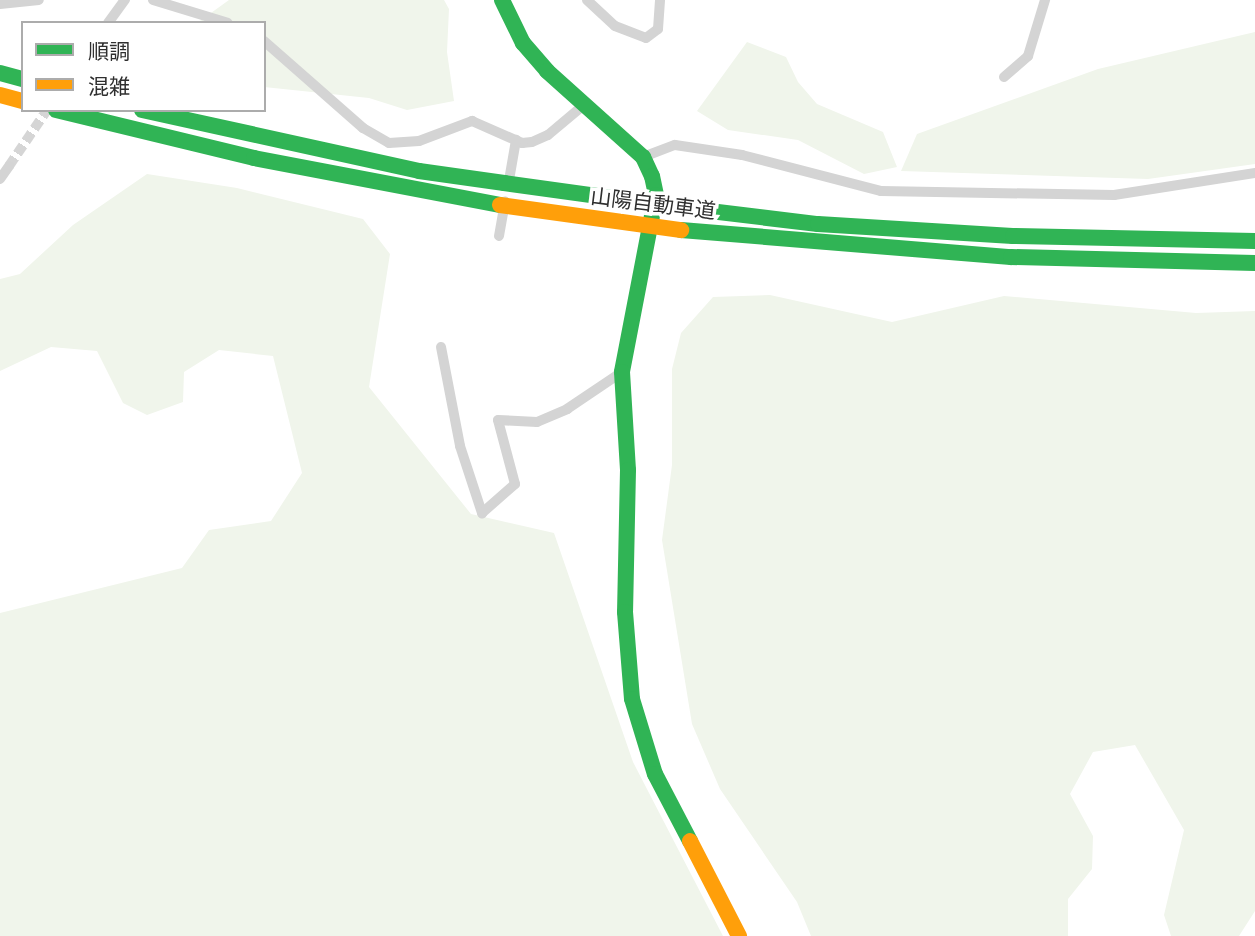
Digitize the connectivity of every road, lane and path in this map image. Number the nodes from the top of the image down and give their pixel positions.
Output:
1 (39, 0) edge
2 (125, 0) edge
3 (153, 0) edge
4 (502, 0) edge
5 (587, 0) edge
6 (660, 0) edge
7 (1045, 0) edge
8 (0, 4) edge
9 (109, 21) edge
10 (221, 21) edge
11 (266, 43) edge
12 (0, 73) edge
13 (1004, 76) dead end
14 (21, 78) edge
15 (0, 95) edge
16 (21, 101) edge
17 (585, 104) junction
18 (64, 112) edge
19 (151, 112) edge
20 (516, 140) junction
21 (643, 157) junction
22 (9, 166) tunnel mouth
23 (1255, 173) edge
24 (0, 179) edge
25 (499, 236) dead end
26 (1255, 241) edge
27 (1255, 263) edge
28 (441, 347) dead end
29 (622, 372) junction
30 (739, 936) edge

1 - 8 street
2 - 9 street
3 - 10 street
4 - 17 main road
5 - 6 street
7 - 13 street
11 - 20 street
12 - 14 main road
15 - 16 main road
17 - 20 street
17 - 21 main road
18 - 27 main road, 山陽自動車道, bridge
19 - 26 main road, 山陽自動車道, bridge
20 - 25 street
21 - 23 street
21 - 29 main road
22 - 24 street
28 - 29 street
29 - 30 main road

